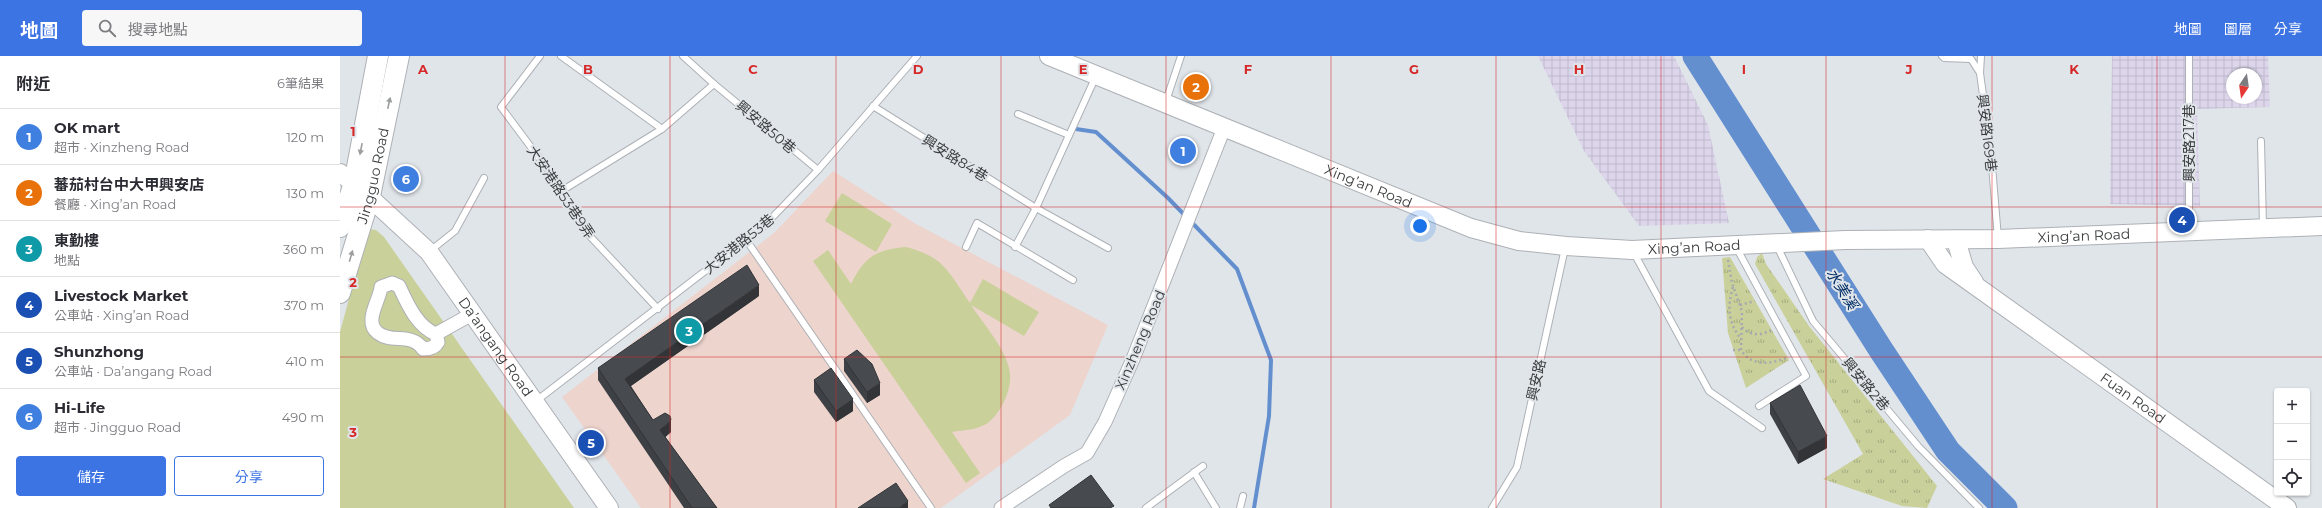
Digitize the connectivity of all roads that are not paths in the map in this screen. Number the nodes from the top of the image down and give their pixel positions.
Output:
1 (378, 56) edge
2 (399, 56) edge
3 (540, 56) edge
4 (561, 56) edge
5 (683, 56) edge
6 (917, 56) edge
7 (1049, 56) edge
8 (1182, 56) edge
9 (1942, 56) edge
10 (1981, 56) edge
11 (2189, 56) edge
12 (1980, 73) junction
13 (1096, 76) junction
14 (714, 84) junction
15 (1164, 105) junction
16 (874, 106) junction
17 (1018, 114) dead end
18 (1224, 128) junction
19 (662, 129) junction
20 (1069, 135) junction
21 (2261, 141) dead end
22 (818, 170) junction
23 (484, 178) dead end
24 (345, 179) edge
25 (563, 190) junction
26 (370, 196) junction
27 (1036, 208) junction
28 (2322, 226) edge
29 (340, 227) edge
30 (2263, 229) junction
31 (2189, 230) junction
32 (1928, 239) junction
33 (1998, 239) junction
34 (1956, 240) junction
35 (1775, 242) junction
36 (749, 244) dead end
37 (966, 246) dead end
38 (1566, 246) junction
39 (1015, 247) junction
40 (1108, 248) dead end
41 (1632, 250) junction
42 (1731, 251) junction
43 (429, 252) junction
44 (1073, 280) dead end
45 (1978, 287) junction
46 (340, 293) edge
47 (658, 309) junction
48 (472, 314) junction
49 (431, 333) junction
50 (533, 403) junction
51 (1759, 406) dead end
52 (1762, 428) dead end
53 (1203, 466) dead end
54 (1194, 472) junction
55 (1243, 496) dead end
56 (609, 508) edge
57 (931, 508) edge
58 (1001, 508) edge
59 (1146, 508) edge
60 (1216, 508) edge
61 (1240, 508) edge
62 (1492, 508) edge
63 (1979, 508) edge
64 (2288, 508) edge

1 -> 24 main road, Jingguo Road
26 -> 2 main road, Jingguo Road
3 - 25 lane, 大安港路53巷9弄
4 - 19 lane
5 - 14 lane, 興安路50巷
6 - 16 lane, 大安港路53巷
7 - 13 street, Xing’an Road
8 - 15 lane
9 - 12 lane
10 - 12 lane, 興安路169巷
11 - 31 lane, 興安路217巷
12 - 33 lane, 興安路169巷
13 - 15 street, Xing’an Road
13 - 20 lane
14 - 19 lane
14 - 22 lane, 興安路50巷
15 - 18 street, Xing’an Road
16 - 22 lane, 大安港路53巷
16 - 27 lane, 興安路84巷
17 - 20 lane
18 - 38 street, Xing’an Road
18 - 58 street, Xinzheng Road
19 - 25 lane
20 - 27 lane
21 - 30 lane
22 - 47 lane, 大安港路53巷
23 - 43 lane
24 - 26 street, Da’angang Road
24 - 29 main road, Jingguo Road
25 - 47 lane, 大安港路53巷9弄
26 - 43 street, Da’angang Road
46 -> 26 main road, Jingguo Road
27 - 39 lane
27 - 40 lane, 興安路84巷
28 - 30 street, Xing’an Road
30 - 31 street, Xing’an Road
31 - 33 street, Xing’an Road
32 - 34 street, Xing’an Road
32 - 35 street, Xing’an Road
32 - 45 street, Fuan Road
33 - 34 street, Xing’an Road
34 - 45 street, Fuan Road
35 - 42 street, Xing’an Road
35 - 63 lane, 興安路2巷
36 - 57 lane
37 - 39 lane
38 - 41 street, Xing’an Road
38 - 62 lane, 興安路
39 - 44 lane
41 - 42 street, Xing’an Road
41 - 52 lane
42 - 51 lane
43 - 48 street, Da’angang Road
45 - 64 street, Fuan Road
47 - 50 lane, 大安港路53巷
48 - 49 street
48 - 50 street, Da’angang Road
49 - 49 street
50 - 56 street, Da’angang Road
53 - 54 lane
54 - 59 lane
54 - 60 lane
55 - 61 lane

